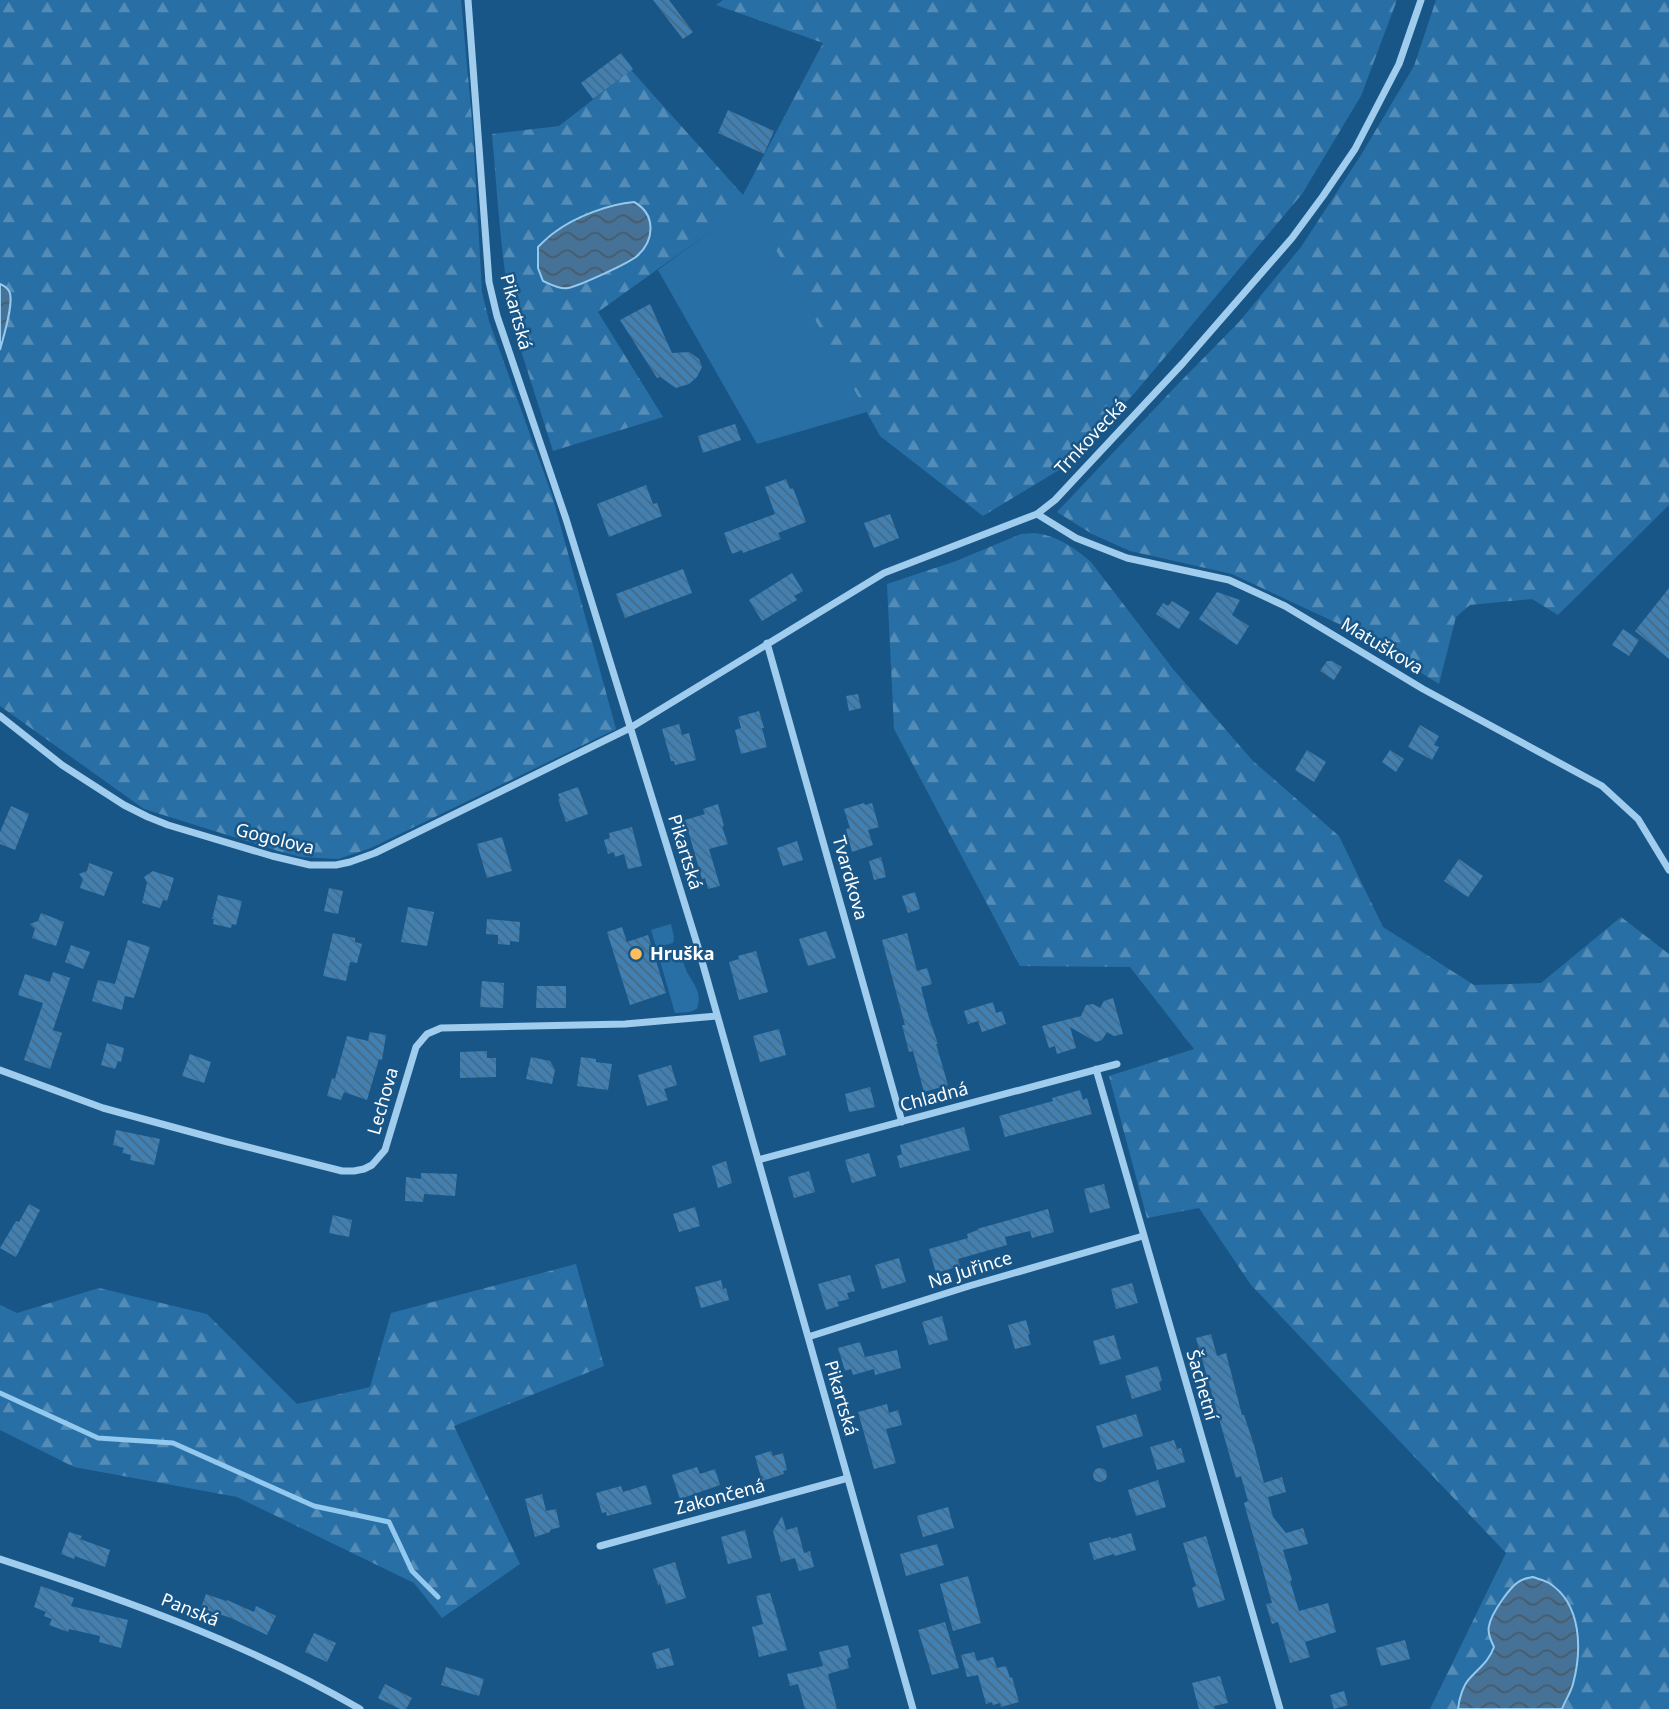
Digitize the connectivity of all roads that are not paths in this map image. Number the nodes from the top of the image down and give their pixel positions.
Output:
1 (468, 0) edge
2 (1421, 0) edge
3 (1037, 514) junction
4 (767, 643) junction
5 (0, 716) edge
6 (630, 728) junction
7 (1669, 870) edge
8 (718, 1016) junction
9 (1117, 1063) dead end
10 (1096, 1069) junction
11 (0, 1070) edge
12 (902, 1122) junction
13 (758, 1160) junction
14 (1143, 1236) junction
15 (808, 1336) junction
16 (848, 1478) junction
17 (600, 1546) dead end
18 (0, 1559) edge
19 (360, 1709) edge
20 (913, 1709) edge
21 (1280, 1709) edge

1 - 6 street, Pikartská
2 - 3 street, Trnkovecká
3 - 4 street, Trnkovecká
3 - 7 street, Matuškova
4 - 6 street, Trnkovecká
4 - 12 street, Tvardkova
5 - 6 street, Gogolova
6 - 8 street, Pikartská
8 - 11 street, Lechova
8 - 13 street, Pikartská
9 - 10 street, Chladná
10 - 12 street, Chladná
10 - 14 street, Šachetní
12 - 13 street, Chladná
13 - 15 street, Pikartská
14 - 15 street, Na Juřince
14 - 21 street, Šachetní
15 - 16 street, Pikartská
16 - 17 street, Zakončená
16 - 20 street, Pikartská
18 - 19 street, Panská

